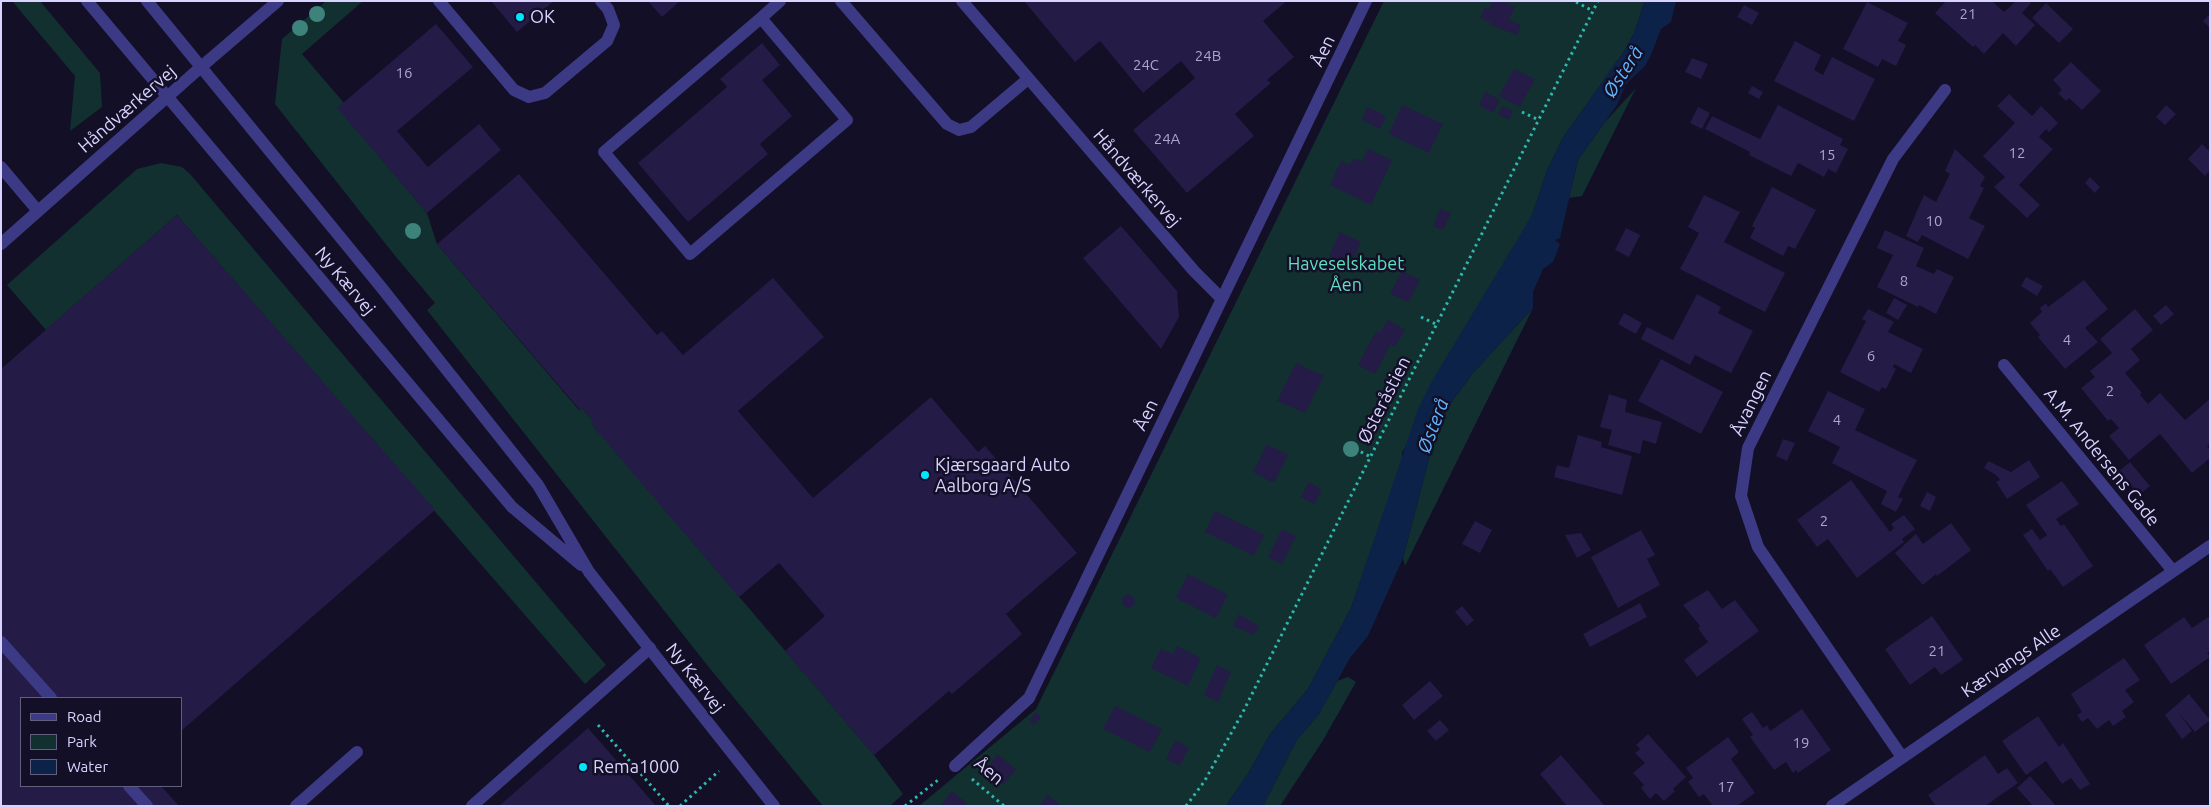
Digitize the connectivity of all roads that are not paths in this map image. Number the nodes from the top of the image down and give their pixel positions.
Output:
1 (87, 1) edge
2 (147, 1) edge
3 (278, 1) edge
4 (439, 1) edge
5 (601, 1) edge
6 (780, 1) edge
7 (841, 1) edge
8 (962, 1) edge
9 (1366, 1) edge
10 (761, 18) junction
11 (201, 67) junction
12 (1028, 79) junction
13 (1945, 90) dead end
14 (168, 96) junction
15 (1, 167) edge
16 (38, 211) junction
17 (1, 244) edge
18 (1222, 298) junction
19 (2004, 364) dead end
20 (2210, 546) edge
21 (2173, 571) junction
22 (589, 572) junction
23 (1, 642) edge
24 (650, 648) junction
25 (50, 697) edge
26 (357, 752) dead end
27 (1902, 757) junction
28 (955, 766) road end
29 (130, 787) edge
30 (146, 806) edge
31 (296, 806) edge
32 (472, 806) edge
33 (774, 806) edge
34 (1832, 806) edge

1 - 14 street, Ny Kærvej
2 - 11 street, Ny Kærvej
3 - 11 street, Håndværkervej
4 - 5 street
6 - 10 street
7 - 12 street
8 - 12 street, Håndværkervej
9 - 18 street, Åen
10 - 10 street
11 - 14 street, Håndværkervej
11 - 22 street, Ny Kærvej
12 - 18 street, Håndværkervej
13 - 27 street, Åvangen
14 - 16 street, Håndværkervej
14 - 22 street, Ny Kærvej
15 - 16 street
16 - 17 street, Håndværkervej
18 - 28 street, Åen
19 - 21 street, A.M. Andersens Gade
20 - 21 street, Kærvangs Alle
21 - 27 street, Kærvangs Alle
22 - 24 street, Ny Kærvej
23 - 25 street
24 - 32 street
24 - 33 street, Ny Kærvej
26 - 31 street
27 - 34 street, Kærvangs Alle
29 - 30 street

